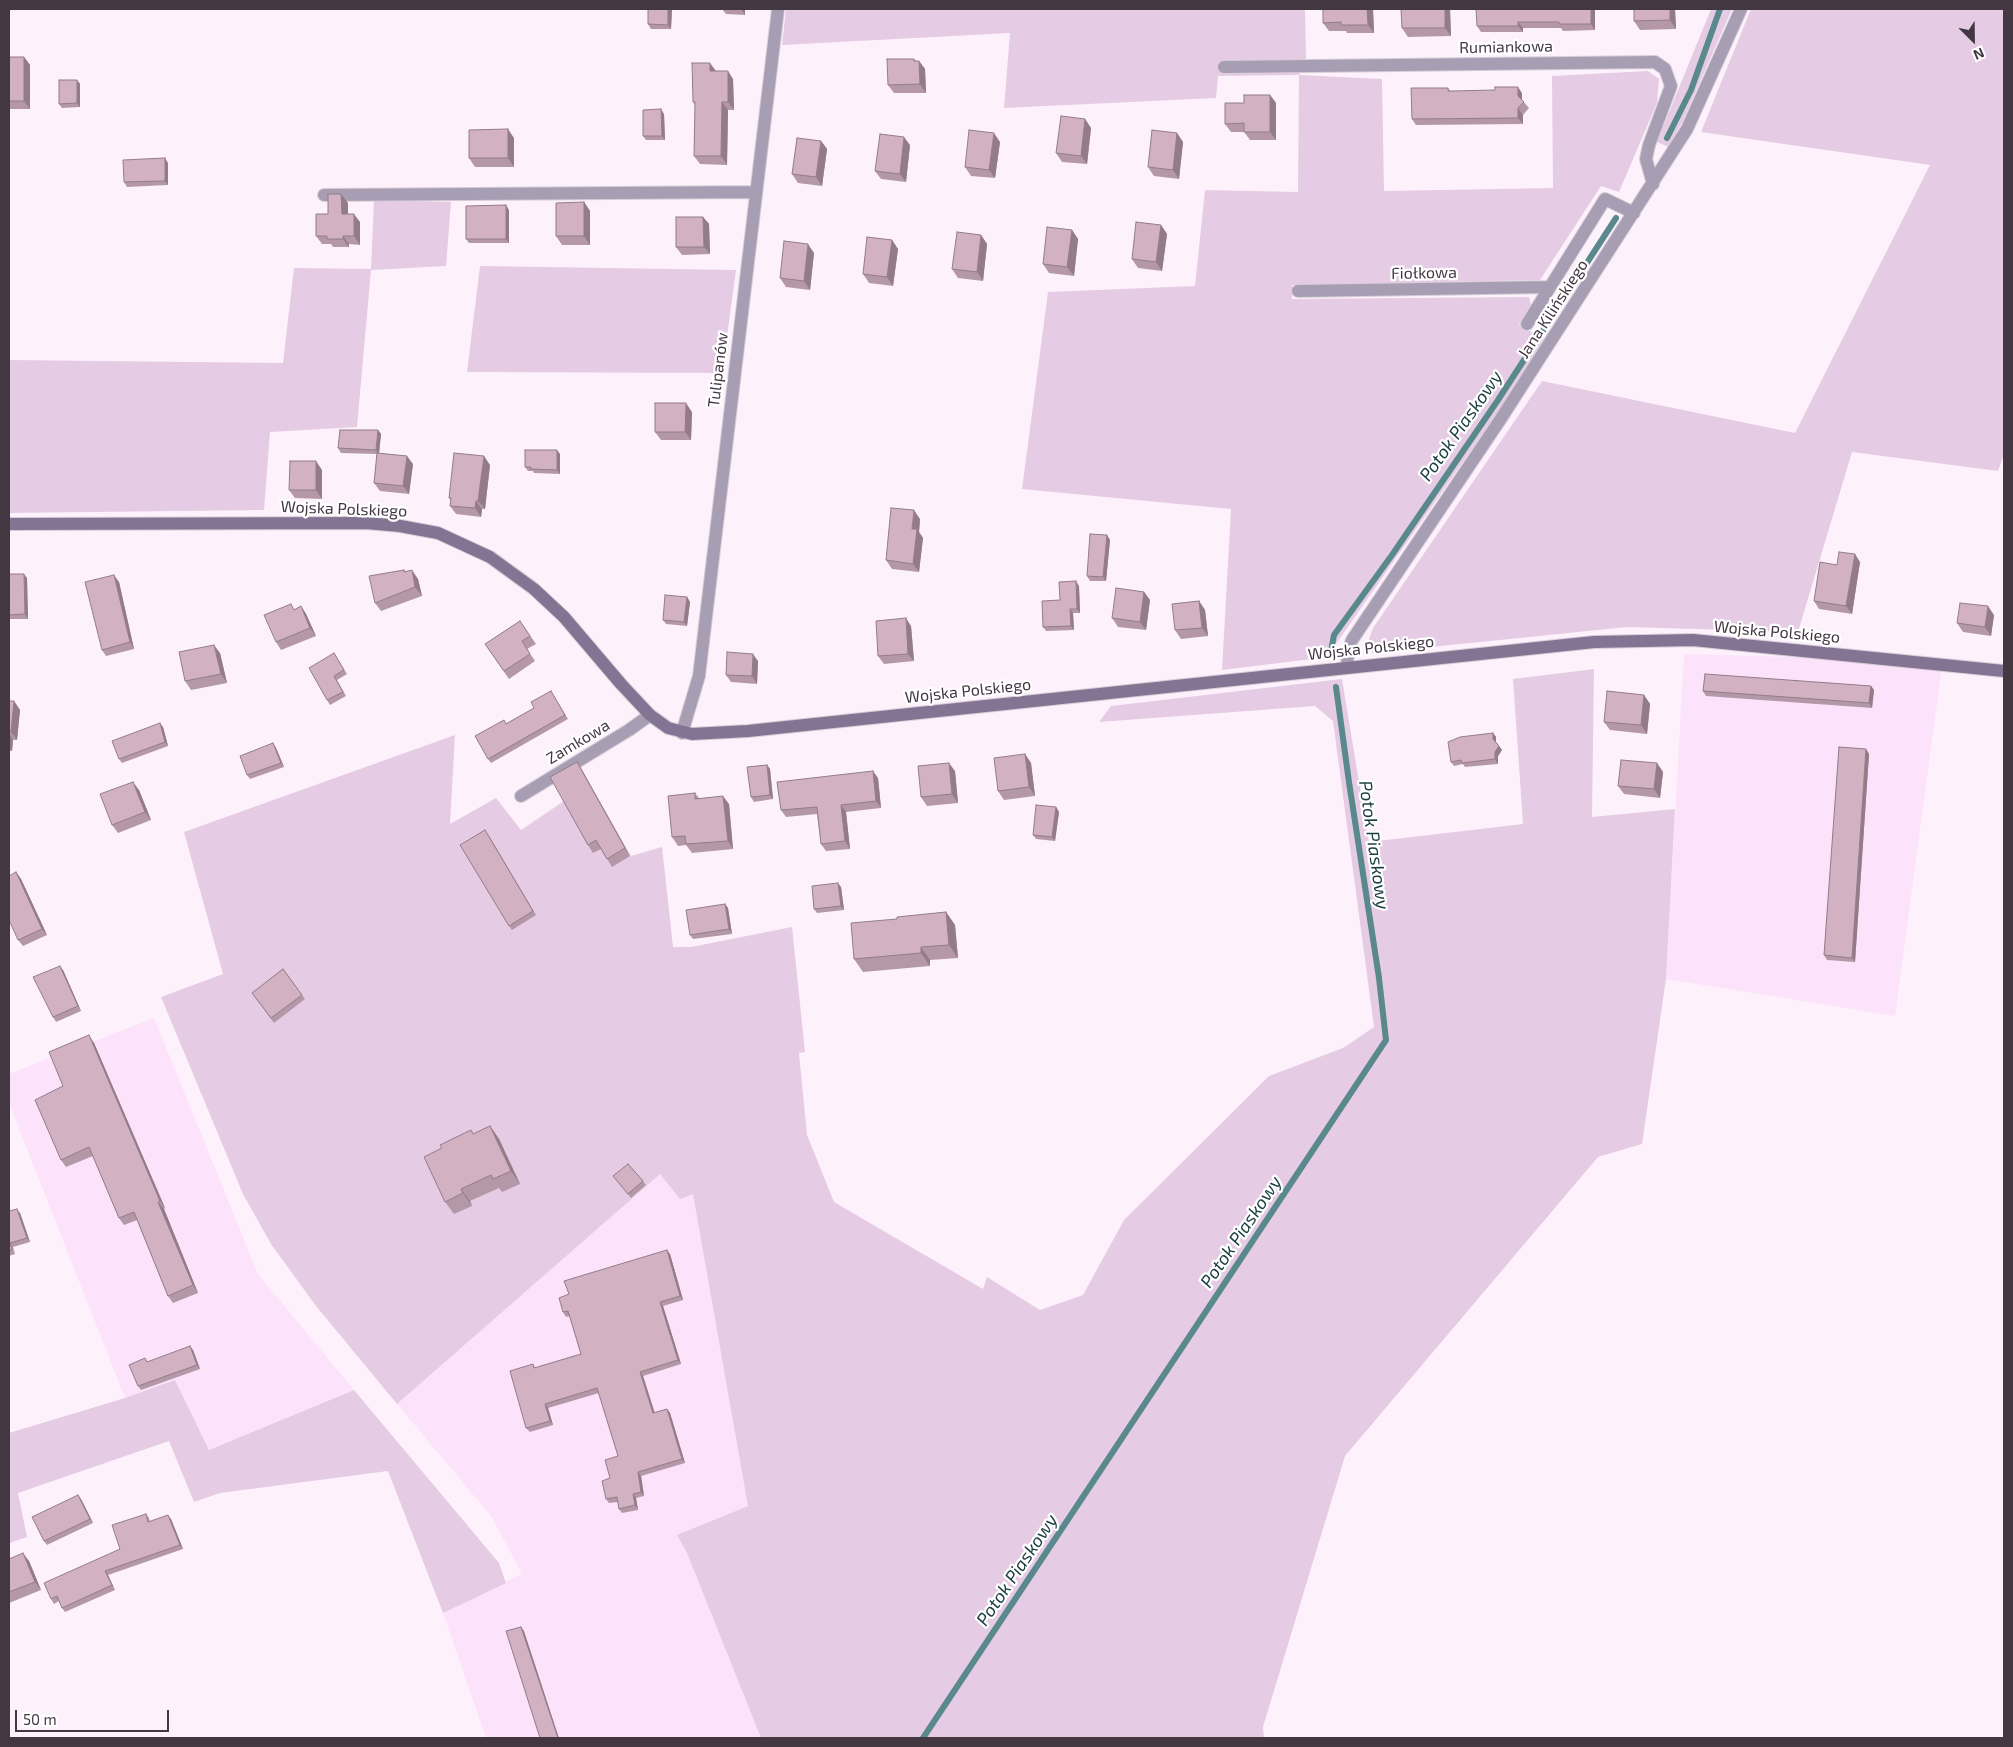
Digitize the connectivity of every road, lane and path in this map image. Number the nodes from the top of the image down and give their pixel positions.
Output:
1 (778, 9) edge
2 (1741, 9) edge
3 (1224, 67) dead end
4 (1652, 184) junction
5 (755, 192) junction
6 (324, 194) dead end
7 (1634, 213) junction
8 (1550, 287) junction
9 (1298, 291) dead end
10 (1527, 324) dead end
11 (9, 524) edge
12 (1347, 667) junction
13 (2004, 670) edge
14 (650, 715) junction
15 (682, 733) junction
16 (521, 796) dead end

1 - 5 street, Tulipanów
2 - 4 street, Jana Kilińskiego
3 - 4 street, Rumiankowa
4 - 7 street, Jana Kilińskiego
5 - 6 street
5 - 15 street, Tulipanów
7 - 8 street
7 - 12 street, Jana Kilińskiego
8 - 9 street, Fiołkowa
8 - 10 street
11 - 14 street, Wojska Polskiego
12 - 13 street, Wojska Polskiego
12 - 15 street, Wojska Polskiego
14 - 15 street, Wojska Polskiego
14 - 16 street, Zamkowa

